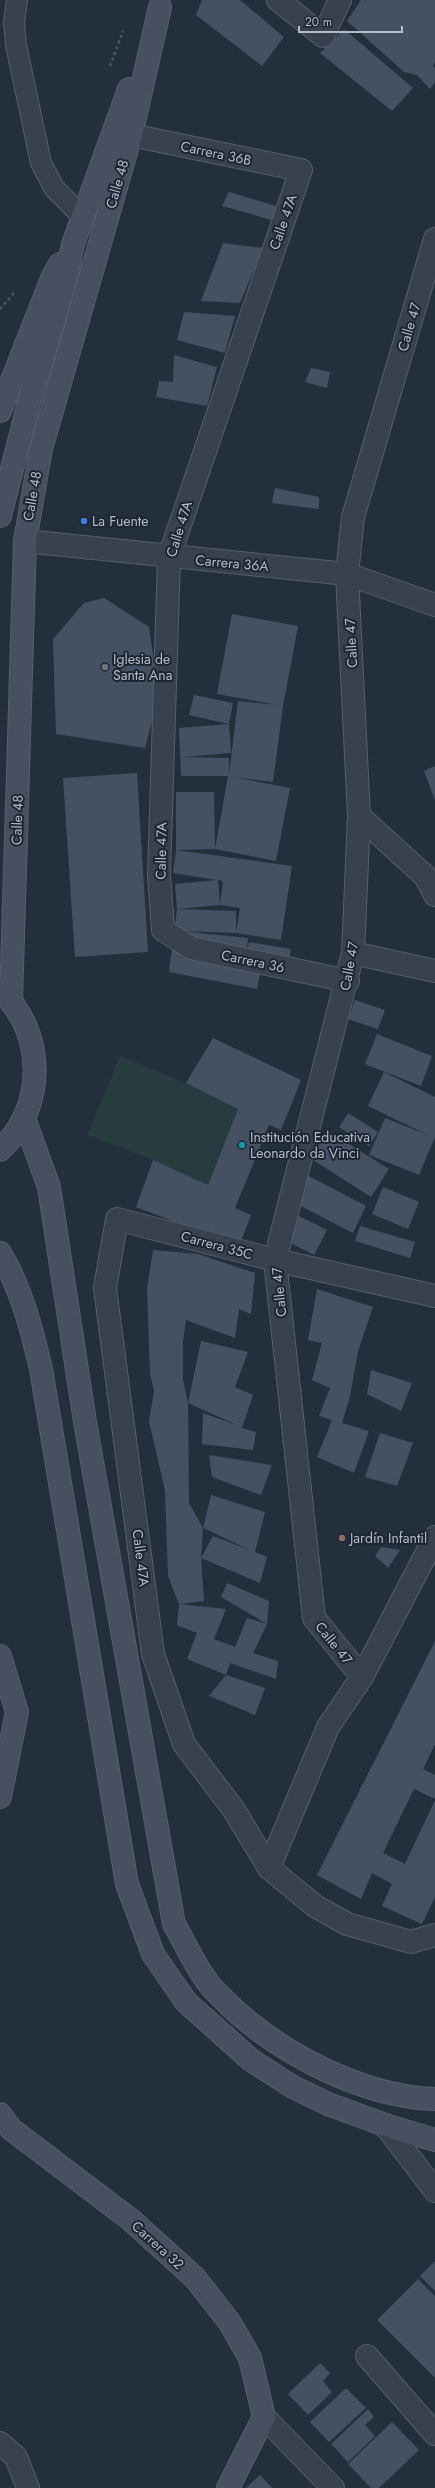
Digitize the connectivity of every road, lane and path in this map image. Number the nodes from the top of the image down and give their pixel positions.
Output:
1 (17, 0) edge
2 (278, 0) edge
3 (340, 0) edge
4 (161, 3) edge
5 (131, 136) junction
6 (301, 170) joint
7 (82, 216) junction
8 (435, 239) edge
9 (73, 244) junction
10 (0, 411) edge
11 (0, 509) edge
12 (25, 542) junction
13 (169, 557) junction
14 (347, 574) junction
15 (435, 605) edge
16 (359, 816) junction
17 (435, 895) edge
18 (163, 930) joint
19 (353, 953) junction
20 (435, 971) edge
21 (348, 981) junction
22 (6, 996) edge
23 (24, 1118) junction
24 (0, 1150) edge
25 (117, 1219) joint
26 (0, 1253) edge
27 (275, 1260) junction
28 (435, 1296) edge
29 (435, 1537) edge
30 (0, 1656) edge
31 (362, 1677) junction
32 (0, 1797) edge
33 (269, 1868) junction
34 (435, 1934) edge
35 (435, 2099) edge
36 (0, 2114) edge
37 (385, 2125) junction
38 (435, 2140) edge
39 (435, 2191) edge
40 (367, 2356) dead end
41 (264, 2417) junction
42 (435, 2434) edge
43 (0, 2443) edge
44 (28, 2488) edge
45 (228, 2488) edge
46 (333, 2488) edge

1 - 7 lane
2 - 3 street
4 - 5 main road, Calle 48
4 - 7 main road, Calle 48
5 - 6 street, Carrera 36B
5 - 12 main road, Calle 48
6 - 13 street, Calle 47A
7 - 9 main road, Calle 48
8 - 14 street, Calle 47
9 - 10 main road, Calle 48
9 - 11 main road, Calle 48
12 - 13 street, Carrera 36A
12 - 22 main road, Calle 48
13 - 14 street, Carrera 36A
13 - 18 street, Calle 47A
14 - 15 street, Carrera 36A
14 - 16 street, Calle 47
16 - 17 street
16 - 19 street, Calle 47
18 - 21 street, Carrera 36
19 - 20 street
19 - 21 street, Calle 47
21 - 27 street, Calle 47
22 - 23 main road
23 - 24 main road
23 - 35 main road
25 - 27 street, Carrera 35C
25 - 33 street, Calle 47A
26 - 37 main road
27 - 28 street, Carrera 35C
27 - 31 street, Calle 47
29 - 31 street
30 - 32 main road
31 - 33 street
33 - 34 street, Calle 47A
36 - 41 main road, Carrera 32
37 - 38 main road
37 - 39 street
40 - 42 street
41 - 45 main road
41 - 46 street
43 - 44 street

